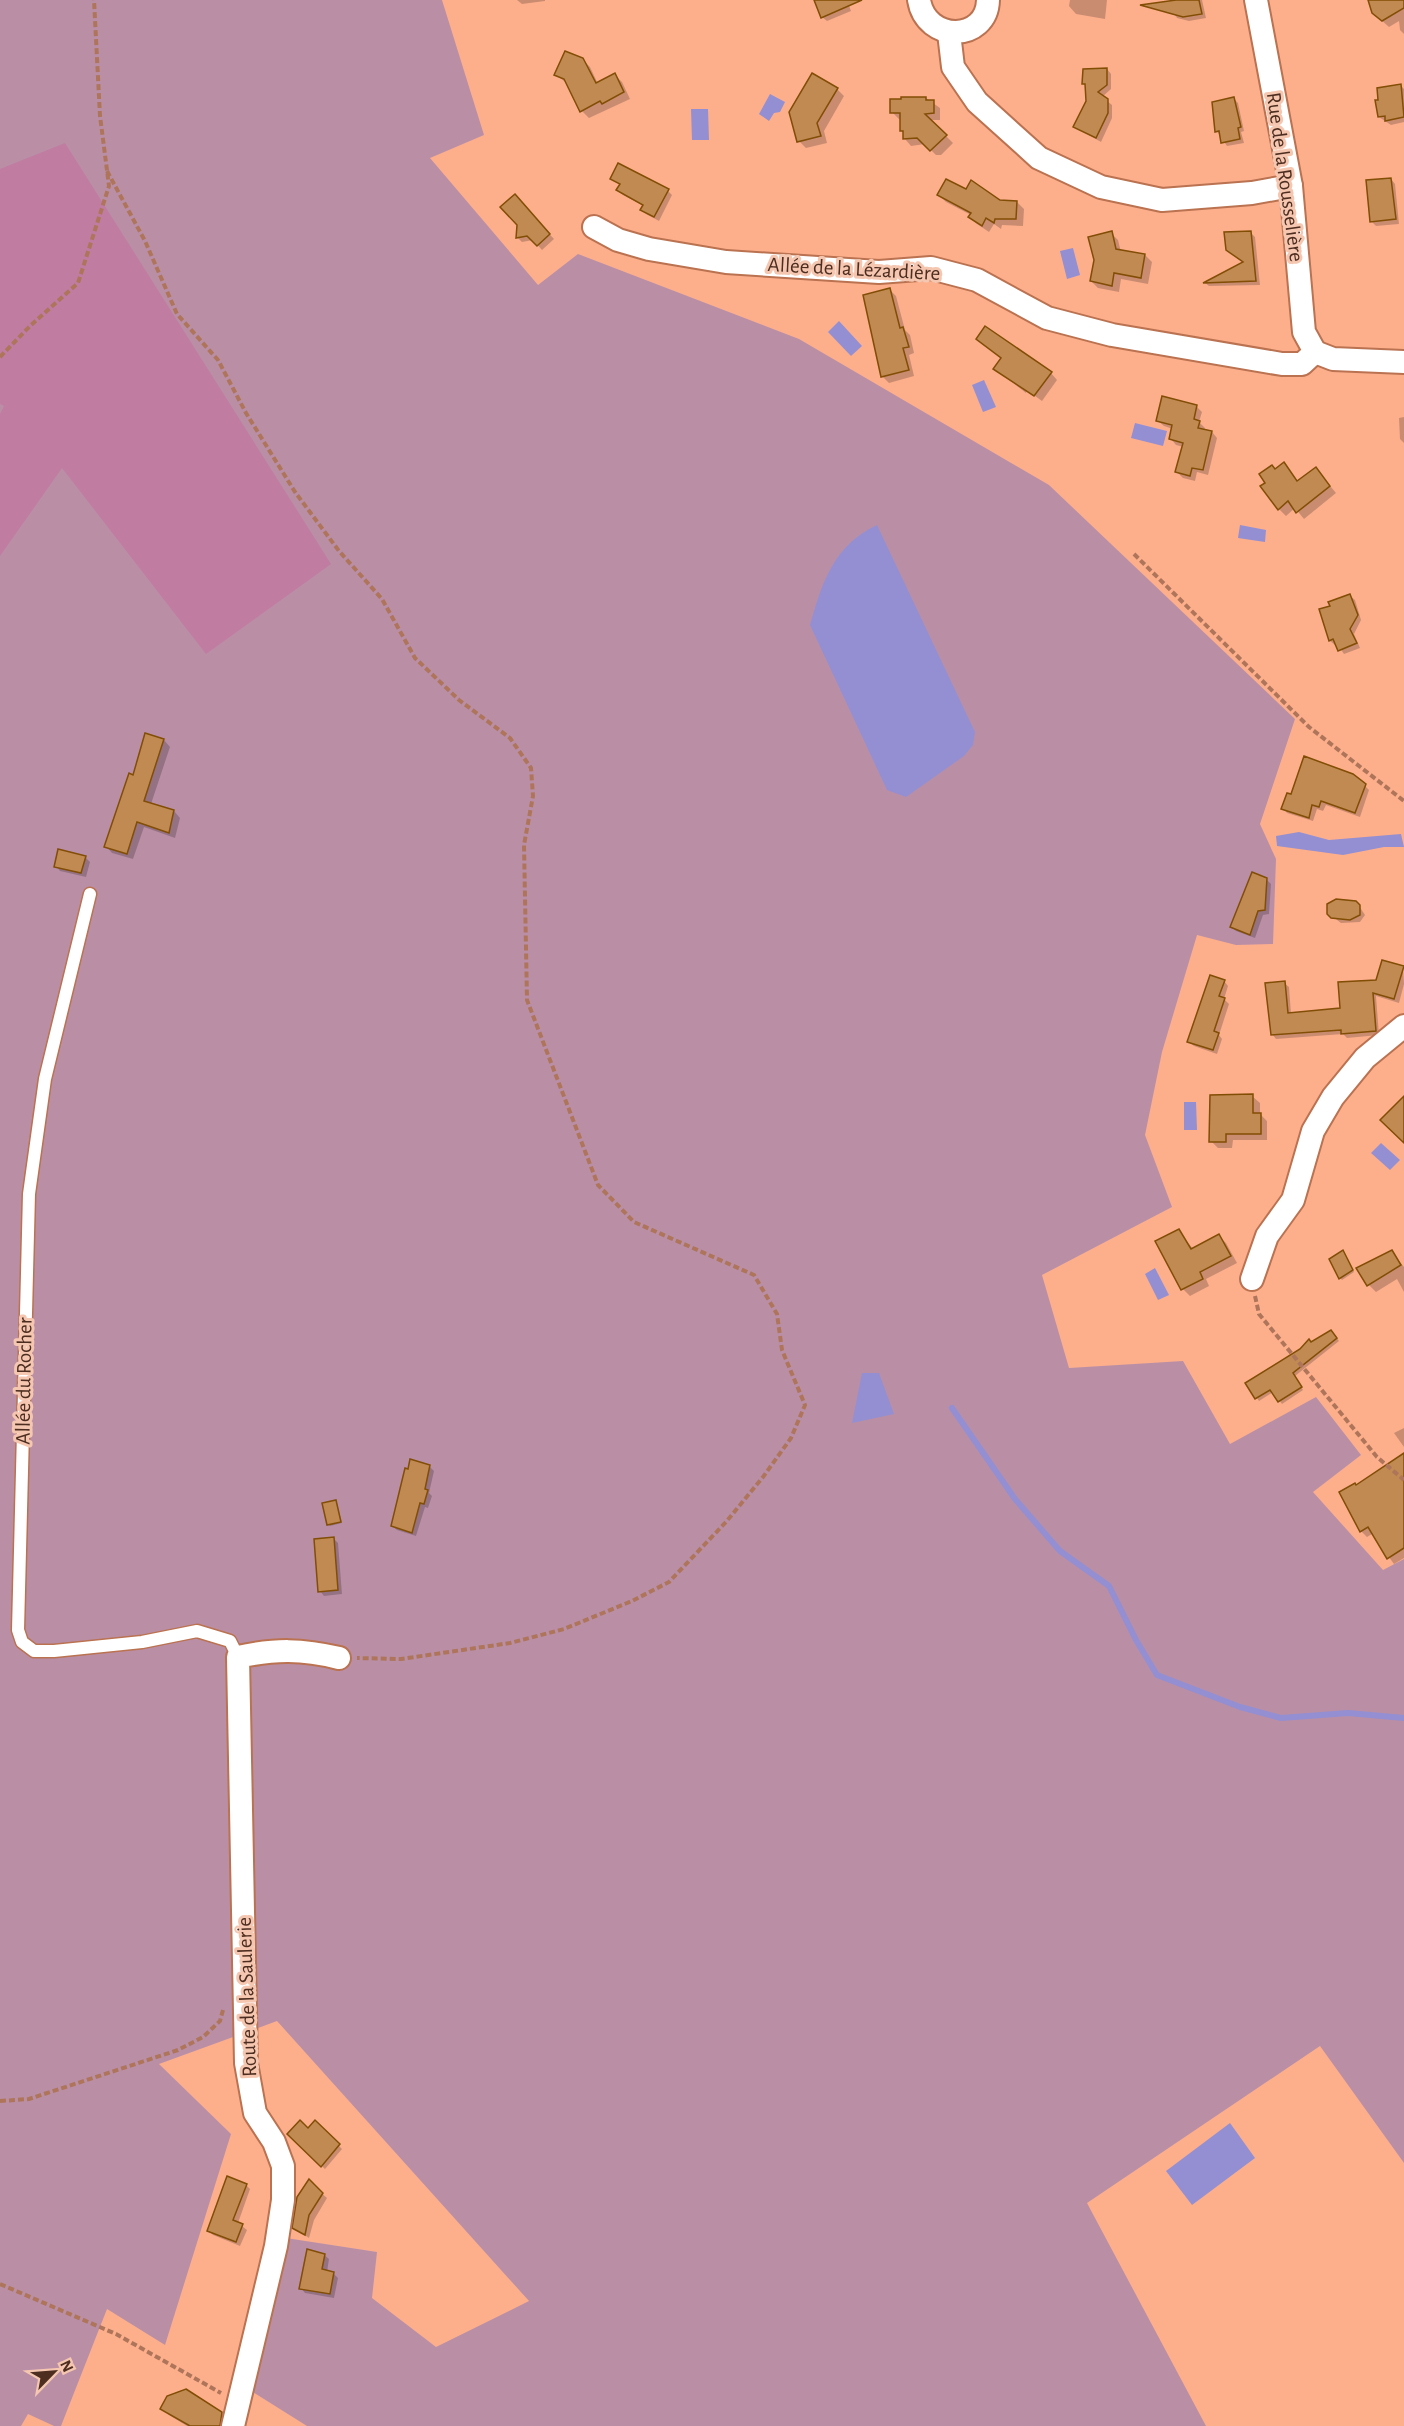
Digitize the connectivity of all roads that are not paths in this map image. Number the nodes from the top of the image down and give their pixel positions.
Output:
1 (919, 0) edge
2 (988, 0) edge
3 (1256, 0) edge
4 (949, 33) junction
5 (1291, 186) junction
6 (594, 227) dead end
7 (1315, 352) junction
8 (1404, 362) edge
9 (90, 894) dead end
10 (1404, 1026) edge
11 (1252, 1279) road end
12 (237, 1658) junction
13 (339, 1658) road end
14 (233, 2426) edge

1 - 4 street
2 - 4 street
3 - 5 street, Rue de la Rousselière
4 - 5 street
5 - 7 street, Rue de la Rousselière
6 - 7 street, Allée de la Lézardière
7 - 8 street
9 - 12 lane, Allée du Rocher
10 - 11 street
12 - 13 street
12 - 14 street, Route de la Saulerie

